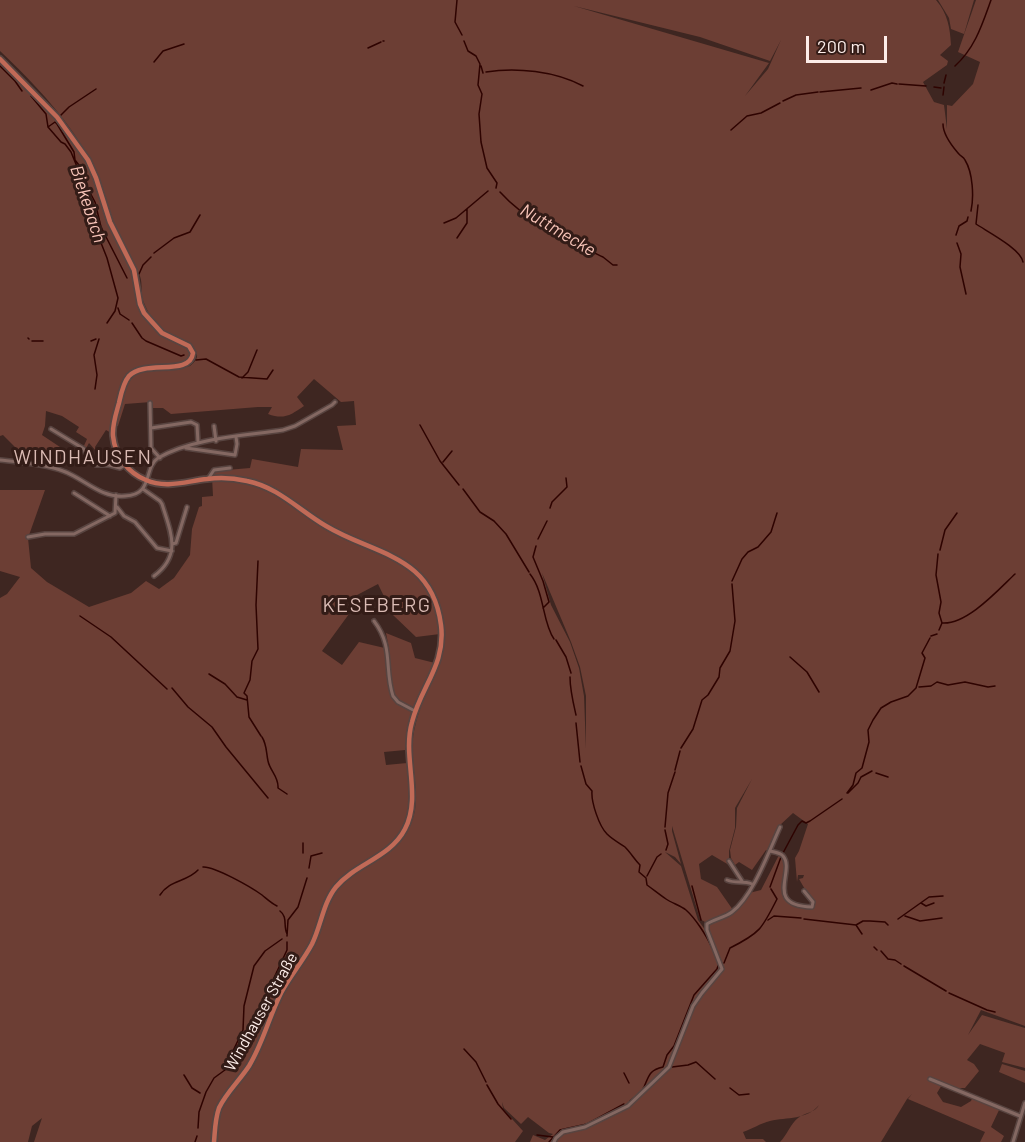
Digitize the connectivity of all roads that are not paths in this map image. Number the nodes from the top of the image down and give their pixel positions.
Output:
1 (0, 59) edge
2 (335, 402) dead end
3 (150, 403) dead end
4 (214, 426) dead end
5 (151, 428) junction
6 (51, 429) dead end
7 (236, 437) junction
8 (216, 441) junction
9 (198, 443) junction
10 (184, 448) junction
11 (160, 458) junction
12 (0, 460) edge
13 (125, 465) junction
14 (230, 468) dead end
15 (208, 479) junction
16 (148, 482) junction
17 (143, 489) junction
18 (74, 493) dead end
19 (116, 495) junction
20 (117, 507) junction
21 (188, 507) dead end
22 (110, 516) junction
23 (28, 537) dead end
24 (172, 544) junction
25 (172, 551) junction
26 (154, 576) dead end
27 (374, 621) dead end
28 (415, 711) junction
29 (780, 827) dead end
30 (770, 851) junction
31 (729, 861) dead end
32 (727, 880) dead end
33 (742, 881) junction
34 (752, 884) junction
35 (804, 891) dead end
36 (930, 1079) dead end
37 (1025, 1103) edge
38 (1020, 1116) junction
39 (214, 1142) edge
40 (554, 1142) edge
41 (1013, 1142) edge

1 - 13 main road
2 - 7 street
3 - 5 street
4 - 8 street
5 - 9 street
5 - 11 street
6 - 13 street
7 - 8 street
7 - 10 street
8 - 9 street
9 - 10 street
10 - 11 street
11 - 16 street
12 - 19 street
13 - 16 main road
14 - 15 street
15 - 16 main road
15 - 28 main road
16 - 17 street
17 - 19 street
17 - 24 street
18 - 22 street
19 - 20 street
20 - 22 street
20 - 25 street
21 - 24 street
22 - 23 street
24 - 25 street
25 - 26 street
27 - 28 street
28 - 39 main road, Windhauser Straße
29 - 30 street
30 - 34 street
30 - 35 street
31 - 33 street
32 - 33 street
33 - 34 street
34 - 40 street
36 - 38 street
37 - 38 street
38 - 41 street

